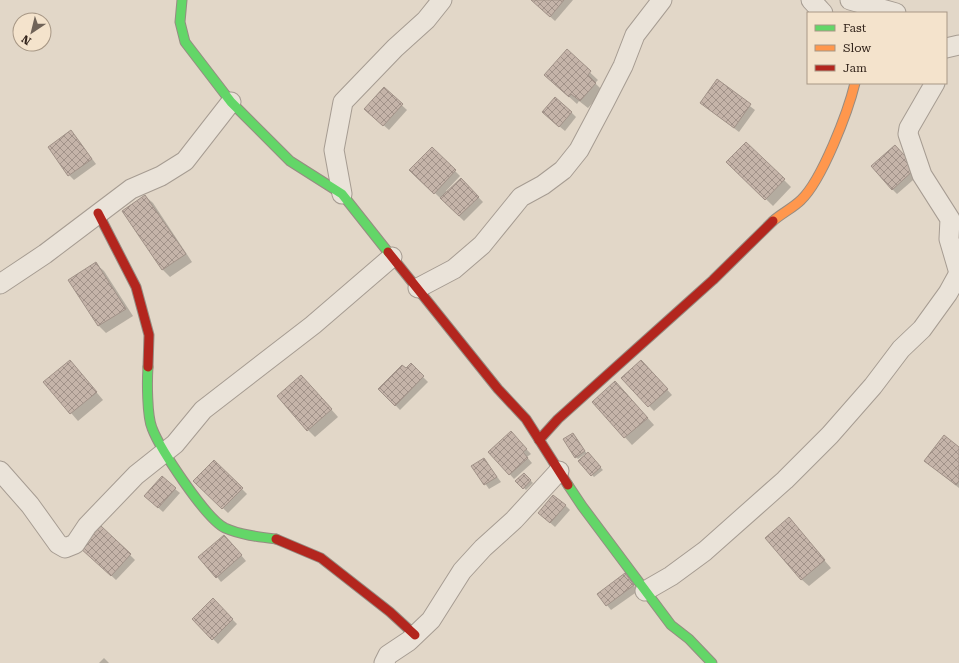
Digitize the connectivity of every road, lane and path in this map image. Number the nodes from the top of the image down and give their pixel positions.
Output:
1 (182, 0) edge
2 (442, 0) edge
3 (662, 0) edge
4 (811, 0) edge
5 (850, 0) edge
6 (822, 12) edge
7 (892, 12) edge
8 (959, 45) edge
9 (947, 48) edge
10 (855, 84) edge
11 (934, 84) edge
12 (231, 102) junction
13 (342, 194) junction
14 (98, 213) junction
15 (392, 257) junction
16 (959, 273) edge
17 (0, 284) edge
18 (418, 288) junction
19 (954, 294) edge
20 (539, 440) junction
21 (165, 452) junction
22 (0, 471) edge
23 (559, 471) junction
24 (645, 591) junction
25 (415, 635) junction
26 (384, 663) edge
27 (712, 663) edge

1 - 12 street
2 - 13 street
3 - 18 street
4 - 6 street
5 - 7 street
8 - 9 street
10 - 20 street
11 - 16 street
12 - 13 street
12 - 14 street
13 - 15 street
14 - 17 street
14 - 21 street
15 - 18 street
15 - 21 street
16 - 19 street
18 - 20 street
19 - 24 street
20 - 23 street
21 - 22 street
21 - 25 street
23 - 24 street
23 - 25 street
24 - 27 street
25 - 26 street

